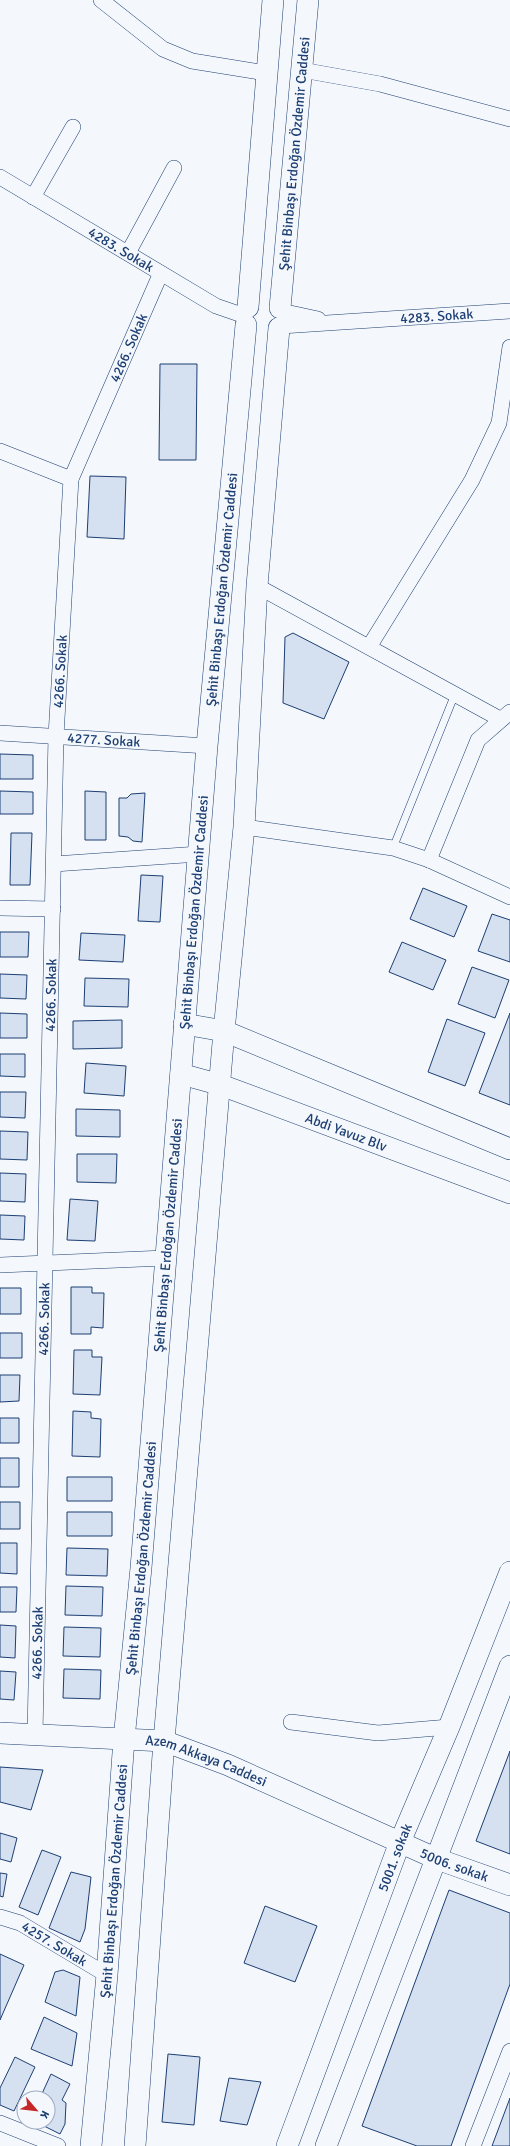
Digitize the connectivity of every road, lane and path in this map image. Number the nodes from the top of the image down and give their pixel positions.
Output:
1 (101, 0) edge
2 (272, 0) edge
3 (308, 0) edge
4 (302, 70) junction
5 (266, 73) junction
6 (510, 119) edge
7 (73, 127) dead end
8 (174, 168) dead end
9 (0, 177) edge
10 (33, 197) junction
11 (128, 253) junction
12 (160, 274) junction
13 (510, 311) edge
14 (247, 316) junction
15 (280, 318) junction
16 (510, 347) edge
17 (0, 451) edge
18 (71, 479) junction
19 (257, 586) junction
20 (368, 647) junction
21 (455, 694) junction
22 (505, 716) edge
23 (0, 733) edge
24 (56, 736) junction
25 (207, 746) junction
26 (244, 827) junction
27 (393, 848) junction
28 (199, 854) junction
29 (429, 860) junction
30 (54, 864) junction
31 (510, 897) edge
32 (0, 908) edge
33 (52, 909) junction
34 (184, 1024) junction
35 (224, 1031) junction
36 (181, 1074) junction
37 (221, 1085) junction
38 (510, 1149) edge
39 (510, 1193) edge
40 (165, 1258) junction
41 (0, 1265) edge
42 (44, 1265) junction
43 (510, 1572) edge
44 (510, 1666) edge
45 (291, 1722) dead end
46 (449, 1727) junction
47 (0, 1732) edge
48 (35, 1734) junction
49 (124, 1739) junction
50 (164, 1741) junction
51 (400, 1842) junction
52 (437, 1859) junction
53 (510, 1885) edge
54 (0, 1916) edge
55 (107, 1975) junction
56 (510, 2051) edge
57 (0, 2123) edge
58 (58, 2146) edge
59 (91, 2146) edge
60 (135, 2146) edge
61 (287, 2146) edge
62 (326, 2146) edge
63 (473, 2146) edge

1 - 5 street
2 - 5 main road, Şehit Binbaşı Erdoğan Özdemir Caddesi
3 - 4 main road, Şehit Binbaşı Erdoğan Özdemir Caddesi
4 - 6 street
4 - 15 main road, Şehit Binbaşı Erdoğan Özdemir Caddesi
5 - 14 main road, Şehit Binbaşı Erdoğan Özdemir Caddesi
7 - 10 street
8 - 11 street
9 - 10 street, 4283. Sokak
10 - 11 street, 4283. Sokak
11 - 12 street, 4283. Sokak
12 - 14 street, 4283. Sokak
12 - 18 street, 4266. Sokak
13 - 15 street, 4283. Sokak
14 - 15 main road
14 - 15 main road
14 - 25 main road, Şehit Binbaşı Erdoğan Özdemir Caddesi
15 - 19 main road, Şehit Binbaşı Erdoğan Özdemir Caddesi
16 - 20 street
17 - 18 street
18 - 24 street, 4266. Sokak
19 - 20 street
19 - 26 main road, Şehit Binbaşı Erdoğan Özdemir Caddesi
20 - 21 street
21 - 22 street
21 - 27 lane
22 - 29 street
23 - 24 street, 4277. Sokak
24 - 25 street, 4277. Sokak
24 - 30 street, 4266. Sokak
25 - 28 main road, Şehit Binbaşı Erdoğan Özdemir Caddesi
26 - 27 street
26 - 35 main road, Şehit Binbaşı Erdoğan Özdemir Caddesi
27 - 29 street
28 - 30 street
28 - 34 main road, Şehit Binbaşı Erdoğan Özdemir Caddesi
29 - 31 street
30 - 33 street, 4266. Sokak
32 - 33 street
33 - 42 street, 4266. Sokak
34 - 35 main road
34 - 36 main road, Şehit Binbaşı Erdoğan Özdemir Caddesi
35 - 37 main road, Şehit Binbaşı Erdoğan Özdemir Caddesi
35 - 38 main road
36 - 37 main road, Abdi Yavuz Blv
36 - 40 main road, Şehit Binbaşı Erdoğan Özdemir Caddesi
37 - 39 main road, Abdi Yavuz Blv
37 - 50 main road, Şehit Binbaşı Erdoğan Özdemir Caddesi
40 - 42 street
40 - 49 main road, Şehit Binbaşı Erdoğan Özdemir Caddesi
41 - 42 street
42 - 48 street, 4266. Sokak
43 - 46 main road, 5001. sokak
44 - 52 main road
45 - 46 street
46 - 51 main road, 5001. sokak
47 - 48 main road, Azem Akkaya Caddesi
48 - 49 main road, Azem Akkaya Caddesi
49 - 50 main road, Azem Akkaya Caddesi
49 - 55 main road, Şehit Binbaşı Erdoğan Özdemir Caddesi
50 - 51 main road, Azem Akkaya Caddesi
50 - 60 main road, Şehit Binbaşı Erdoğan Özdemir Caddesi
51 - 52 main road, 5006. sokak
51 - 61 main road, 5001. sokak
52 - 53 main road, 5006. sokak
52 - 62 main road
54 - 55 street, 4257. Sokak
55 - 59 main road, Şehit Binbaşı Erdoğan Özdemir Caddesi
56 - 63 street
57 - 58 street

